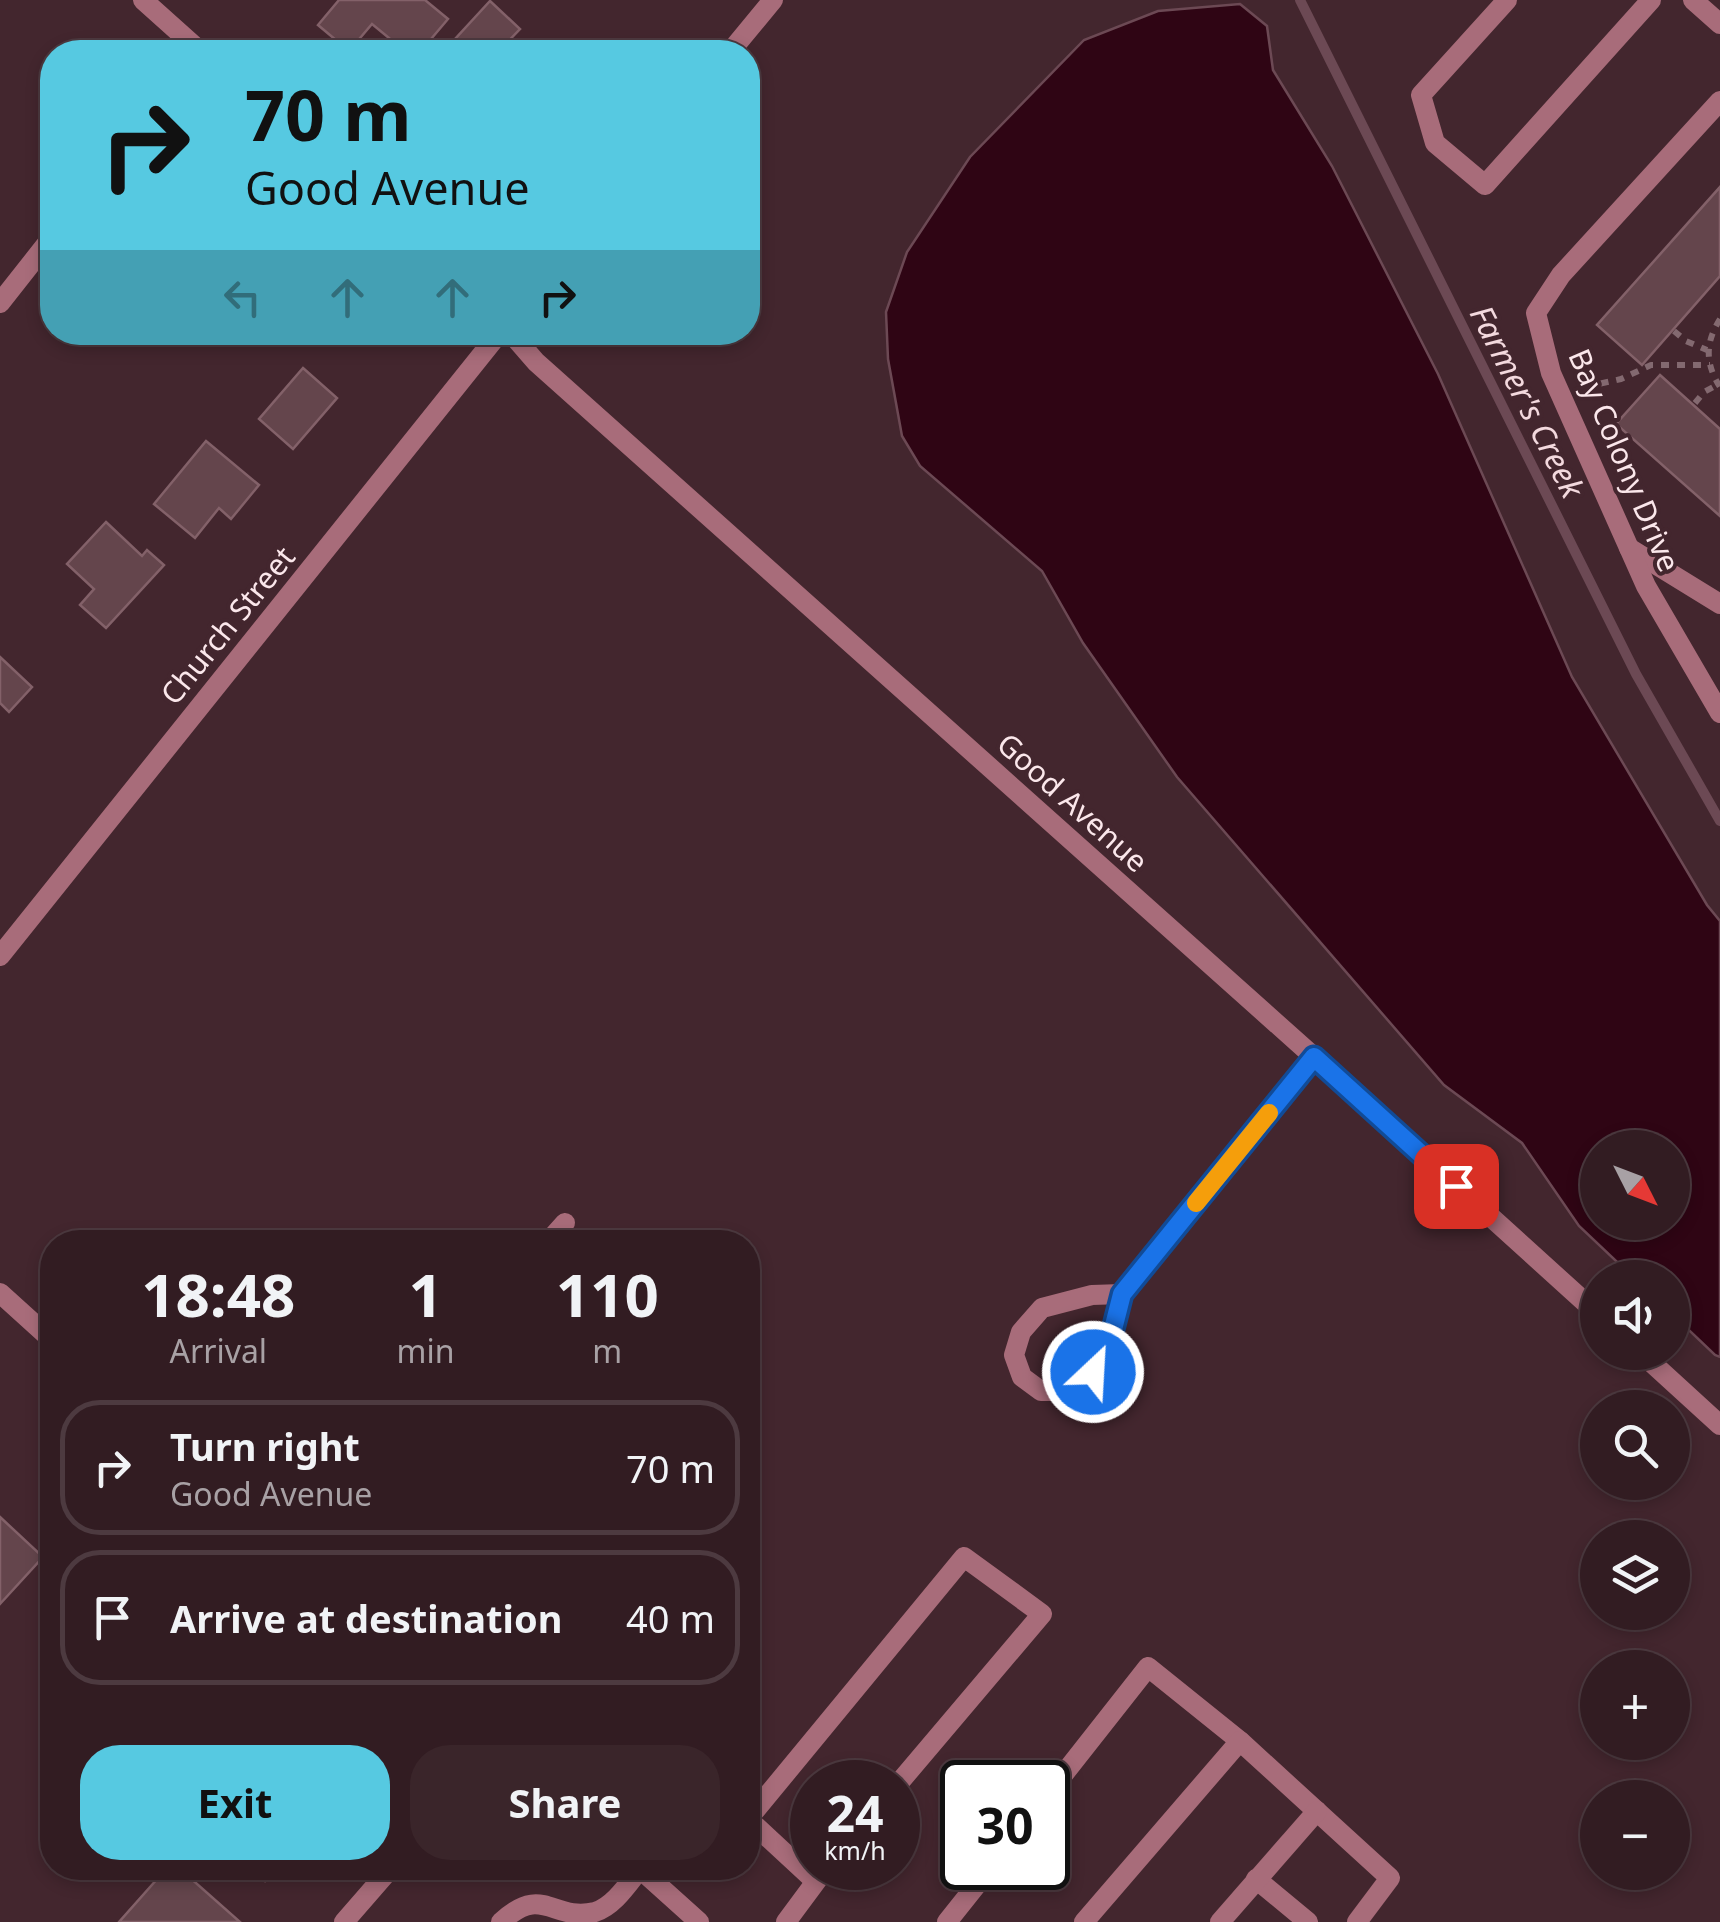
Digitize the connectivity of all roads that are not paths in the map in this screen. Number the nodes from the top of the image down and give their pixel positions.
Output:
1 (143, 0) edge
2 (773, 0) edge
3 (1507, 0) edge
4 (1651, 0) edge
5 (1693, 0) edge
6 (1720, 24) edge
7 (188, 40) edge
8 (740, 40) edge
9 (1720, 101) edge
10 (40, 252) edge
11 (0, 303) edge
12 (490, 345) edge
13 (521, 345) edge
14 (1628, 548) junction
15 (1720, 604) edge
16 (1720, 714) edge
17 (0, 956) edge
18 (1314, 1057) junction
19 (564, 1223) dead end
20 (558, 1230) edge
21 (0, 1293) edge
22 (1122, 1294) junction
23 (1580, 1298) edge
24 (40, 1329) edge
25 (1660, 1370) edge
26 (1720, 1425) edge
27 (1240, 1741) junction
28 (796, 1760) edge
29 (918, 1760) edge
30 (1070, 1766) edge
31 (790, 1767) edge
32 (760, 1804) edge
33 (1316, 1810) junction
34 (760, 1827) edge
35 (790, 1850) edge
36 (1256, 1879) junction
37 (382, 1880) edge
38 (630, 1880) edge
39 (652, 1880) edge
40 (809, 1890) edge
41 (972, 1890) edge
42 (353, 1919) edge
43 (501, 1922) edge
44 (699, 1922) edge
45 (786, 1922) edge
46 (947, 1922) edge
47 (1084, 1922) edge
48 (1220, 1922) edge
49 (1308, 1922) edge
50 (1357, 1922) edge

1 - 7 street
2 - 8 street
3 - 4 street
5 - 6 street
9 - 14 street, Bay Colony Drive
10 - 11 street
12 - 17 street, Church Street
13 - 18 street, Good Avenue
14 - 15 street
14 - 16 street, Bay Colony Drive
18 - 22 street
18 - 23 street, Good Avenue
19 - 20 street
21 - 24 street
22 - 22 street
25 - 26 street
27 - 30 street
27 - 33 street
27 - 47 street
28 - 29 street
31 - 32 street
33 - 36 street
33 - 50 street
34 - 35 street
36 - 48 street
36 - 49 street
37 - 42 street
38 - 43 street
39 - 44 street
40 - 45 street
41 - 46 street

